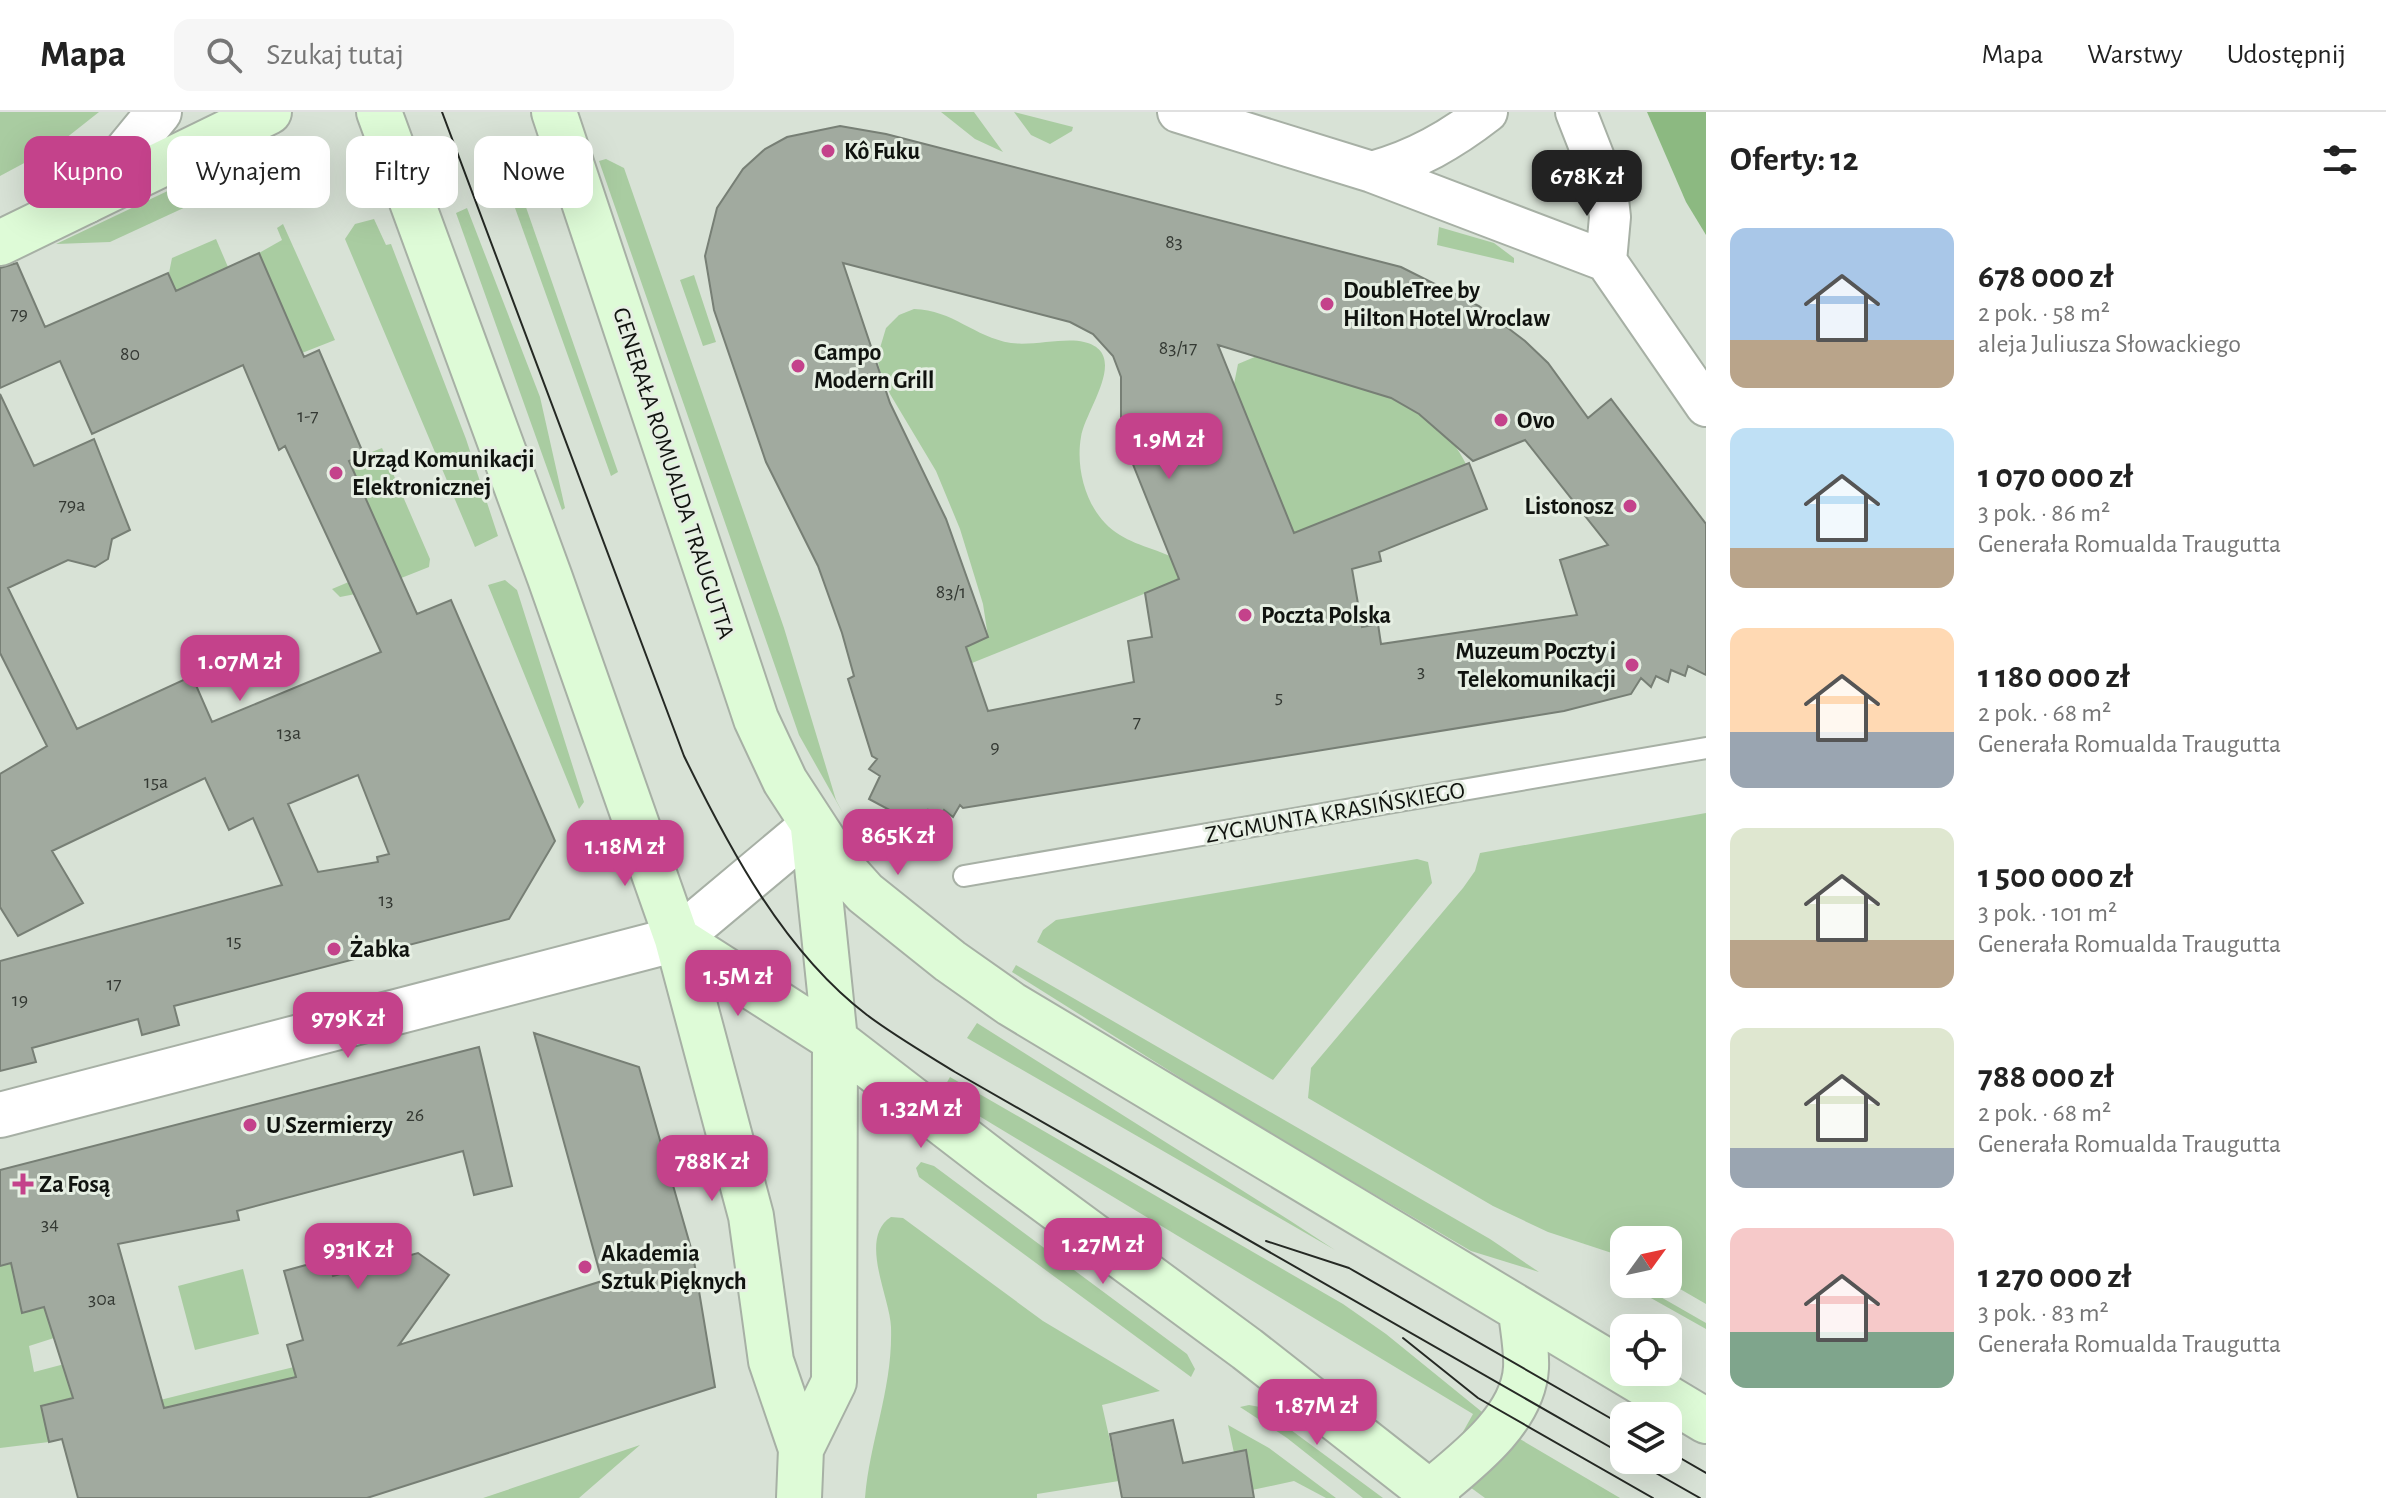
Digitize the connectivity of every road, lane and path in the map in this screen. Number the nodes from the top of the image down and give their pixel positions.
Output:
1 (159, 112) edge
2 (269, 112) edge
3 (379, 112) edge
4 (554, 112) edge
5 (1178, 112) edge
6 (1487, 112) edge
7 (1576, 112) edge
8 (139, 136) edge
9 (151, 169) edge
10 (1372, 172) junction
11 (72, 208) edge
12 (0, 243) edge
13 (1606, 261) junction
14 (1706, 406) edge
15 (1706, 748) edge
16 (812, 826) junction
17 (964, 876) dead end
18 (677, 939) junction
19 (835, 1040) junction
20 (0, 1115) edge
21 (1521, 1312) junction
22 (1706, 1421) edge
23 (801, 1449) junction
24 (1434, 1495) edge
25 (799, 1498) edge

1 - 8 street
2 - 9 main road
3 - 18 main road, GENERAŁA ROMUALDA TRAUGUTTA
4 - 16 main road, GENERAŁA ROMUALDA TRAUGUTTA
5 - 10 street
6 - 10 street
7 - 13 street
10 - 13 street
11 - 12 main road
13 - 14 street
15 - 17 lane, ZYGMUNTA KRASIŃSKIEGO
16 - 18 street
16 - 19 main road, GENERAŁA ROMUALDA TRAUGUTTA
16 - 21 main road
18 - 19 main road
18 - 20 street
18 - 23 main road, GENERAŁA ROMUALDA TRAUGUTTA
19 - 23 main road, GENERAŁA ROMUALDA TRAUGUTTA
19 - 24 main road
21 - 22 main road
21 - 24 main road
23 - 25 main road, GENERAŁA ROMUALDA TRAUGUTTA

